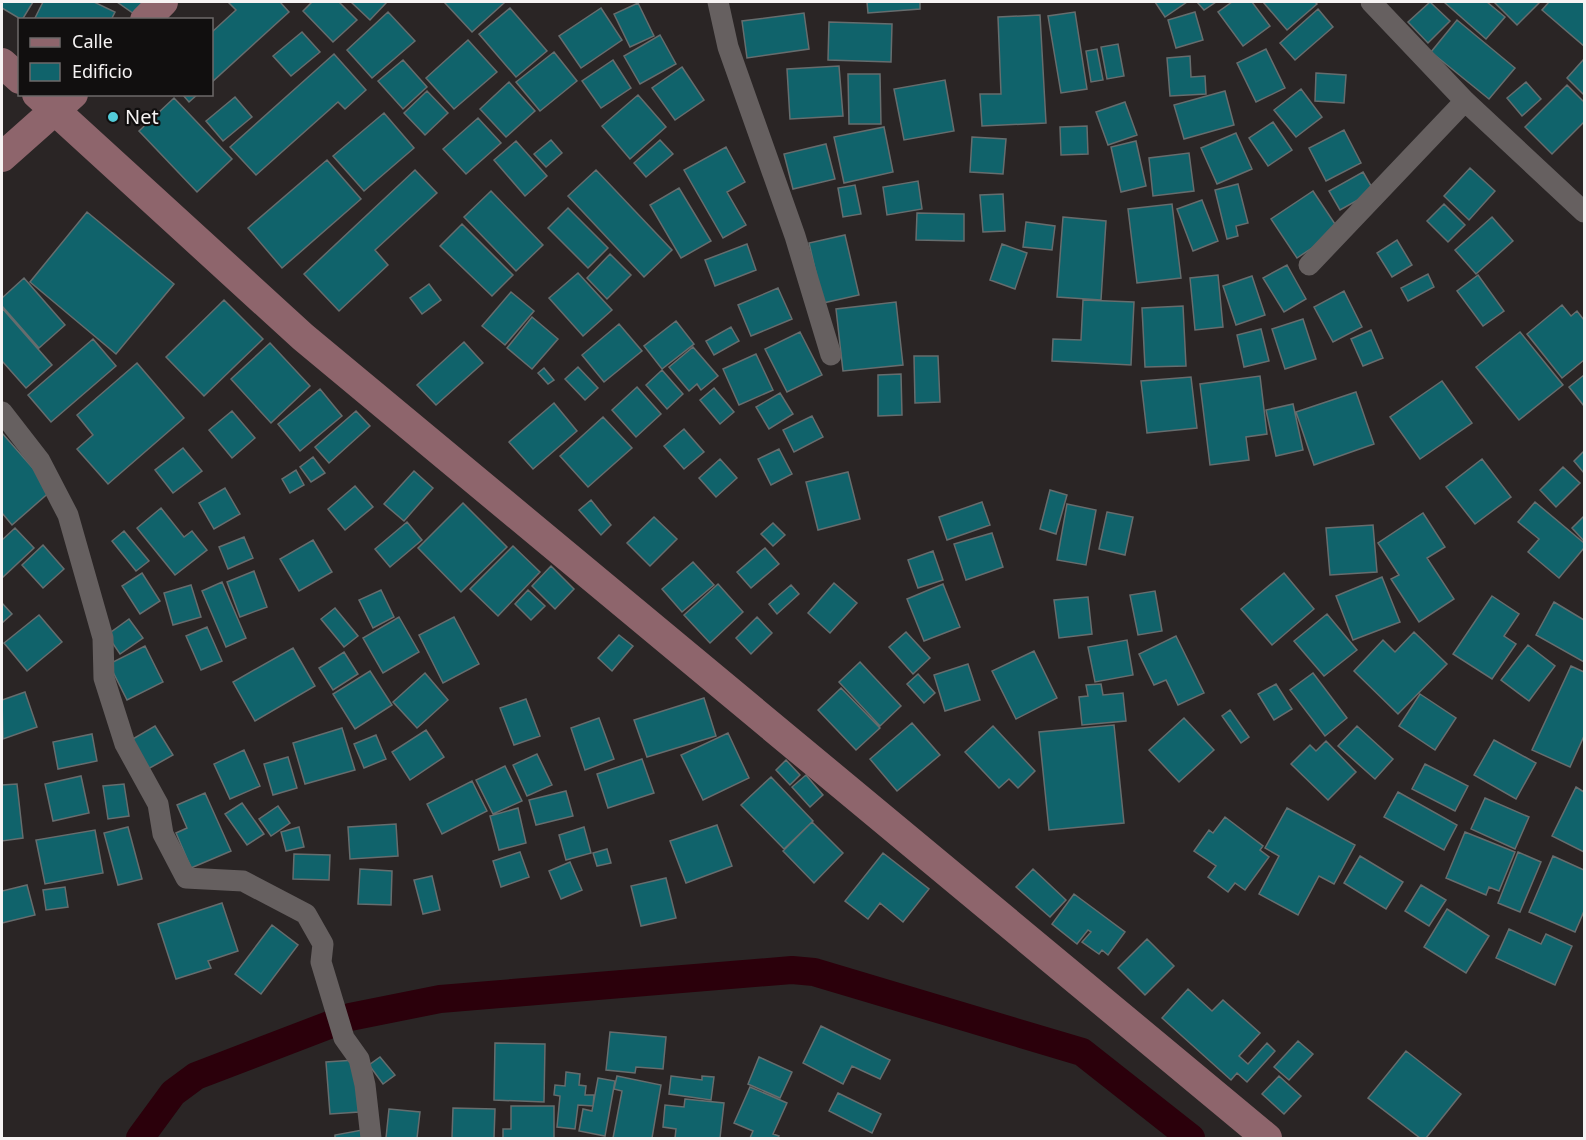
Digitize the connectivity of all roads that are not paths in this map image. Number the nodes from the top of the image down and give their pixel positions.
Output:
1 (163, 2) edge
2 (718, 2) edge
3 (1371, 2) edge
4 (147, 18) edge
5 (2, 63) edge
6 (18, 77) edge
7 (55, 100) edge
8 (1465, 101) junction
9 (2, 157) edge
10 (1584, 212) edge
11 (1309, 265) dead end
12 (831, 356) dead end
13 (2, 412) edge
14 (370, 1138) edge
15 (1267, 1138) edge

1 - 4 main road
2 - 12 street
3 - 8 street
5 - 6 main road
7 - 9 main road
7 - 15 main road
8 - 10 street
8 - 11 street
13 - 14 street

